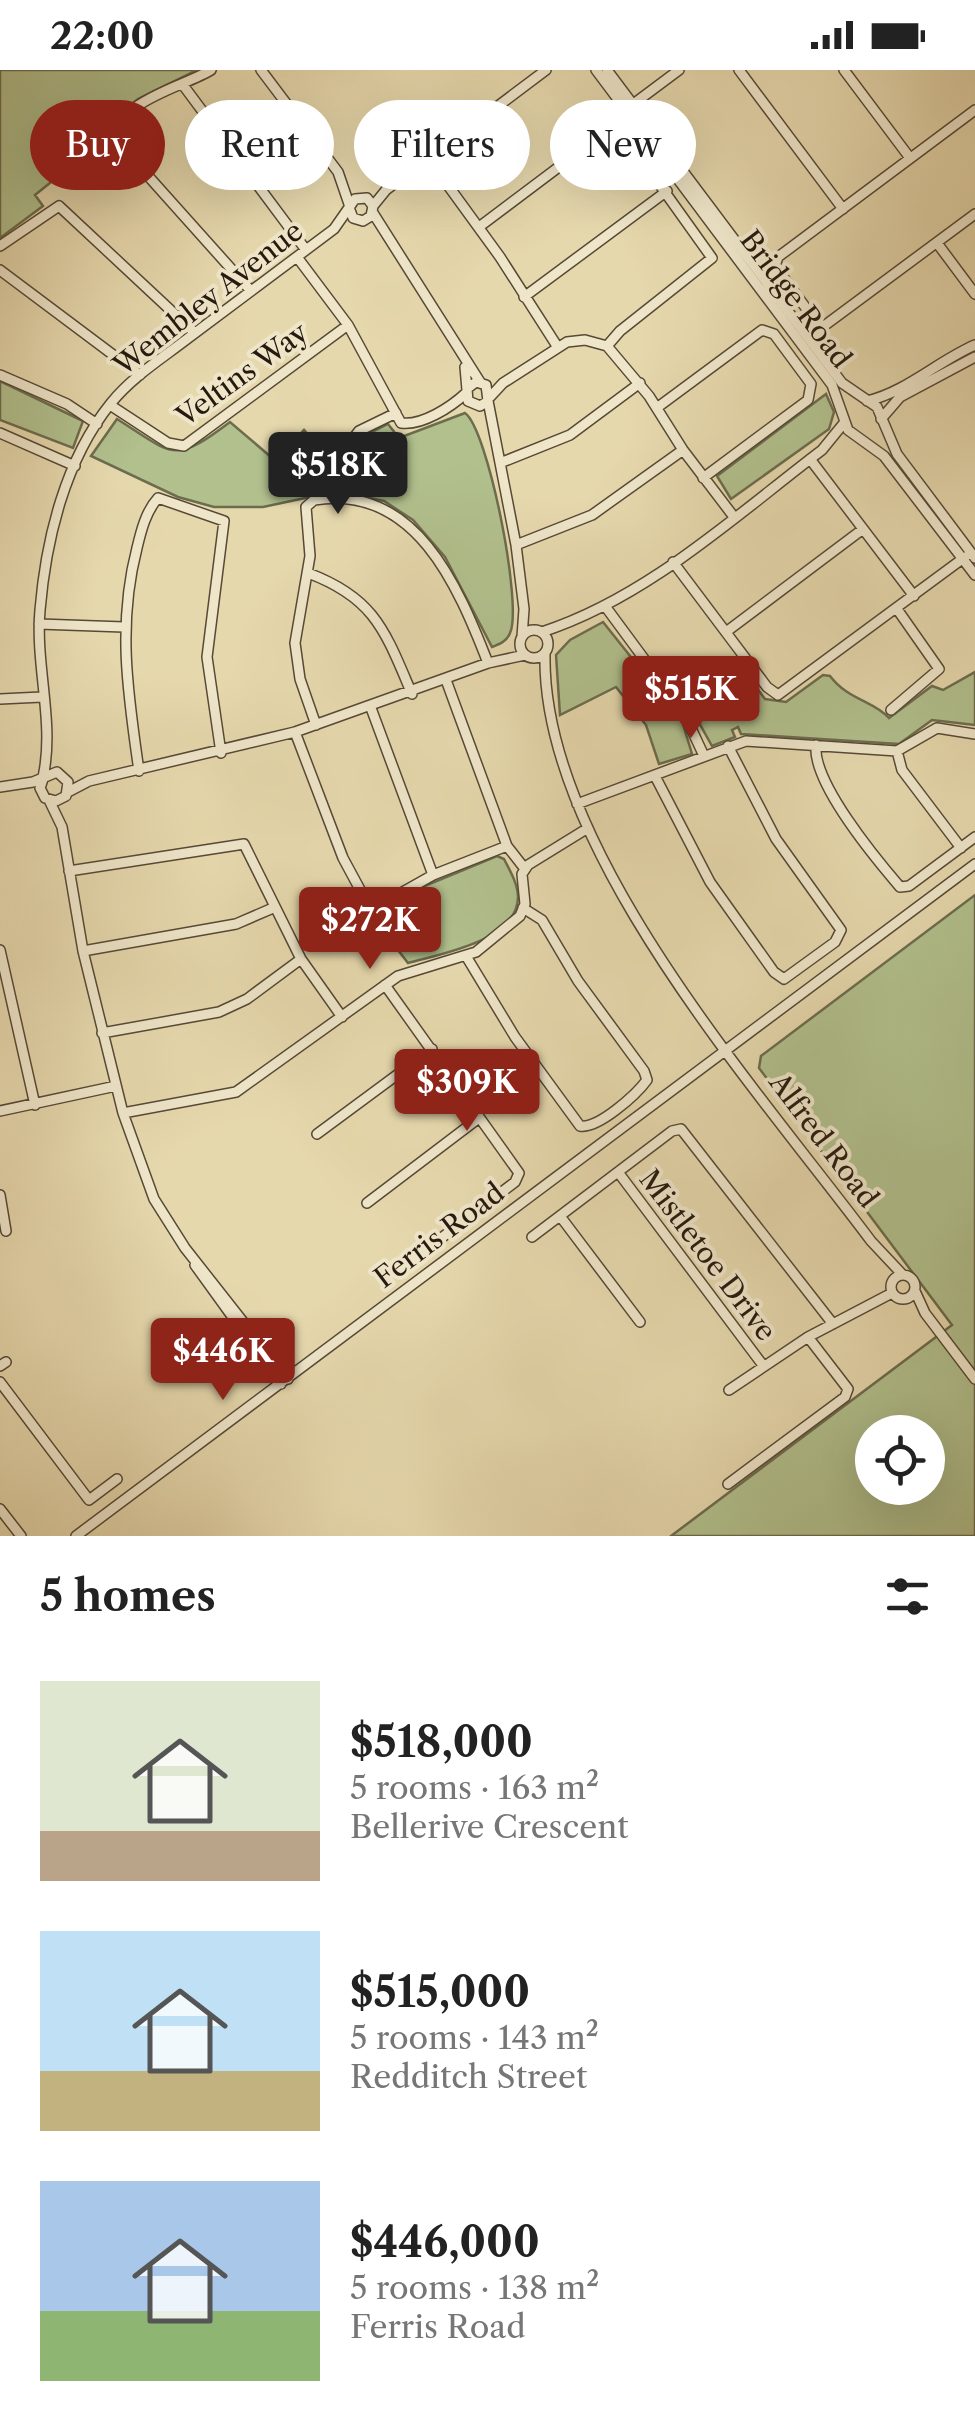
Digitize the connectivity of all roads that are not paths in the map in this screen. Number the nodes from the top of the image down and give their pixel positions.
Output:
1 (212, 70) edge
2 (261, 70) edge
3 (546, 70) edge
4 (596, 70) edge
5 (608, 70) edge
6 (679, 70) edge
7 (738, 70) edge
8 (844, 70) edge
9 (183, 85) junction
10 (506, 100) edge
11 (629, 100) edge
12 (639, 100) edge
13 (975, 110) edge
14 (910, 158) junction
15 (343, 180) junction
16 (386, 190) joint
17 (452, 190) edge
18 (696, 190) edge
19 (667, 191) junction
20 (363, 197) junction
21 (350, 208) junction
22 (373, 209) junction
23 (842, 209) junction
24 (975, 214) edge
25 (361, 221) junction
26 (479, 227) junction
27 (334, 229) junction
28 (386, 235) junction
29 (937, 243) junction
30 (0, 246) edge
31 (301, 254) junction
32 (0, 270) edge
33 (251, 291) junction
34 (975, 294) edge
35 (524, 297) junction
36 (348, 325) junction
37 (195, 333) junction
38 (975, 345) edge
39 (557, 346) junction
40 (607, 346) junction
41 (975, 356) edge
42 (464, 363) junction
43 (0, 375) edge
44 (140, 375) junction
45 (481, 383) junction
46 (502, 383) junction
47 (640, 383) junction
48 (467, 390) junction
49 (489, 399) junction
50 (865, 401) junction
51 (110, 405) junction
52 (475, 406) junction
53 (449, 407) junction
54 (658, 407) junction
55 (396, 413) junction
56 (845, 417) junction
57 (881, 421) junction
58 (98, 424) junction
59 (490, 426) junction
60 (0, 433) edge
61 (863, 438) junction
62 (349, 444) dead end
63 (683, 450) junction
64 (822, 450) junction
65 (810, 458) junction
66 (500, 463) junction
67 (75, 466) junction
68 (704, 478) junction
69 (734, 516) junction
70 (863, 529) junction
71 (516, 545) junction
72 (970, 557) edge
73 (673, 562) junction
74 (308, 573) junction
75 (975, 575) edge
76 (914, 596) junction
77 (605, 606) junction
78 (897, 609) junction
79 (524, 610) junction
80 (39, 624) junction
81 (124, 627) junction
82 (565, 627) junction
83 (539, 631) junction
84 (726, 632) junction
85 (524, 649) junction
86 (546, 650) junction
87 (488, 663) junction
88 (543, 678) junction
89 (446, 680) junction
90 (412, 694) junction
91 (42, 697) junction
92 (0, 699) edge
93 (371, 708) junction
94 (891, 710) dead end
95 (316, 726) junction
96 (295, 732) junction
97 (975, 734) edge
98 (728, 746) junction
99 (816, 746) junction
100 (49, 749) junction
101 (897, 751) junction
102 (221, 753) junction
103 (704, 756) junction
104 (139, 772) junction
105 (62, 774) junction
106 (655, 776) junction
107 (43, 778) junction
108 (89, 781) junction
109 (0, 787) edge
110 (14, 787) junction
111 (67, 794) junction
112 (46, 797) junction
113 (577, 804) junction
114 (62, 827) junction
115 (588, 828) junction
116 (975, 837) edge
117 (507, 846) junction
118 (961, 848) junction
119 (975, 864) edge
120 (525, 869) junction
121 (70, 872) junction
122 (433, 874) junction
123 (273, 908) junction
124 (523, 908) junction
125 (0, 950) edge
126 (84, 950) junction
127 (466, 956) junction
128 (301, 960) junction
129 (385, 985) junction
130 (342, 1017) junction
131 (102, 1033) junction
132 (432, 1049) junction
133 (728, 1050) junction
134 (116, 1086) junction
135 (35, 1105) junction
136 (0, 1111) edge
137 (123, 1114) junction
138 (479, 1118) junction
139 (317, 1134) dead end
140 (618, 1172) junction
141 (0, 1195) edge
142 (367, 1203) dead end
143 (560, 1216) junction
144 (6, 1231) dead end
145 (532, 1237) dead end
146 (410, 1260) dead end
147 (897, 1278) junction
148 (915, 1290) junction
149 (892, 1293) junction
150 (906, 1299) junction
151 (926, 1313) junction
152 (640, 1322) dead end
153 (833, 1324) junction
154 (808, 1337) junction
155 (762, 1364) junction
156 (975, 1379) edge
157 (285, 1381) junction
158 (0, 1382) edge
159 (728, 1390) dead end
160 (117, 1479) dead end
161 (728, 1484) dead end
162 (0, 1509) edge
163 (21, 1536) edge
164 (76, 1536) edge

1 - 9 street
2 - 15 street
3 - 10 street
4 - 56 street, Bridge Road
5 - 11 street, Bridge Road
6 - 12 street
7 - 23 street
8 - 14 street
9 - 31 street
9 - 33 street
13 - 14 street
14 - 23 street
15 - 20 street
15 - 21 street
16 - 20 street
16 - 22 street
17 - 26 street
18 - 50 street, Bridge Road
19 - 26 street
19 - 35 street
19 - 40 street
20 - 21 street, Wembley Avenue
20 - 22 street
21 - 25 street
21 - 27 street, Wembley Avenue
22 - 25 street, Wembley Avenue
22 - 28 street
23 - 29 street
24 - 29 street
25 - 27 street, Wembley Avenue
25 - 28 street
26 - 35 street
27 - 31 street, Wembley Avenue
28 - 42 street
29 - 34 street
30 - 37 street
31 - 33 street, Wembley Avenue
31 - 36 street
32 - 44 street
33 - 37 street, Wembley Avenue
35 - 39 street
36 - 51 street, Veltins Way
36 - 55 street
37 - 44 street, Wembley Avenue
38 - 50 street
39 - 40 street
39 - 46 street
40 - 47 street
41 - 57 street
42 - 45 street
42 - 48 street
43 - 58 street
44 - 51 street, Wembley Avenue
45 - 46 street
45 - 48 street
45 - 49 street
46 - 49 street
47 - 54 street
47 - 66 street
48 - 52 street
48 - 53 street
49 - 52 street
49 - 59 street
50 - 56 street
50 - 57 street
51 - 58 street, Wembley Avenue
52 - 53 street
52 - 59 street
53 - 55 street
54 - 63 street
54 - 68 street
55 - 62 street
56 - 61 street
56 - 64 street
57 - 61 street
57 - 72 street
58 - 67 street, Wembley Avenue
59 - 66 street
60 - 67 street
61 - 64 street
61 - 72 street
63 - 68 street
63 - 71 street
64 - 65 street
65 - 69 street
65 - 70 street
66 - 71 street
67 - 80 street, Wembley Avenue
68 - 69 street
69 - 73 street
70 - 76 street
70 - 84 street
71 - 79 street
72 - 75 street
72 - 76 street
73 - 77 street
73 - 84 street
74 - 87 street
74 - 90 street
74 - 95 street
76 - 78 street
77 - 82 street
77 - 103 street
78 - 84 street
78 - 94 street
79 - 83 street
79 - 85 street
80 - 81 street
80 - 91 street, Wembley Avenue
81 - 102 street
81 - 104 street
82 - 83 street
82 - 86 street
83 - 85 street
83 - 86 street
85 - 86 street
85 - 87 street
85 - 88 street
86 - 88 street
87 - 89 street
88 - 113 street, Alfred Road
89 - 90 street
89 - 117 street
90 - 93 street
91 - 92 street
91 - 100 street, Wembley Avenue
93 - 95 street
93 - 122 street
95 - 96 street
96 - 102 street
96 - 122 street
97 - 101 street
98 - 99 street
98 - 103 street
98 - 106 street
99 - 101 street
99 - 118 street
100 - 105 street, Wembley Avenue
100 - 107 street, Wembley Avenue
101 - 118 street
102 - 104 street
103 - 106 street
104 - 108 street
105 - 107 street
105 - 108 street
105 - 111 street, Wembley Avenue
106 - 113 street
107 - 110 street
107 - 112 street, Wembley Avenue
108 - 111 street
109 - 110 street
110 - 112 street
111 - 112 street
111 - 114 street
112 - 114 street
113 - 115 street, Alfred Road
114 - 121 street
115 - 120 street
115 - 133 street, Alfred Road
116 - 118 street
117 - 120 street
117 - 122 street
119 - 133 street, Ferris Road
120 - 124 street
121 - 123 street
121 - 126 street
123 - 126 street
123 - 128 street
124 - 127 street
124 - 127 street
125 - 135 street
126 - 131 street
127 - 129 street
128 - 130 street
128 - 131 street
129 - 130 street
129 - 132 street
130 - 137 street
131 - 134 street
132 - 138 street
132 - 139 street
133 - 147 street, Alfred Road
133 - 157 street, Ferris Road
134 - 135 street
134 - 137 street
135 - 136 street
137 - 157 street
138 - 142 street
138 - 146 street
140 - 143 street
140 - 153 street
140 - 155 street, Mistletoe Drive
141 - 144 street
143 - 145 street
143 - 152 street
147 - 148 street
147 - 149 street
148 - 150 street
148 - 151 street
149 - 150 street
149 - 153 street
150 - 151 street
151 - 156 street
153 - 154 street
154 - 155 street
154 - 161 street
155 - 159 street
157 - 164 street, Ferris Road
158 - 160 street
162 - 163 street

